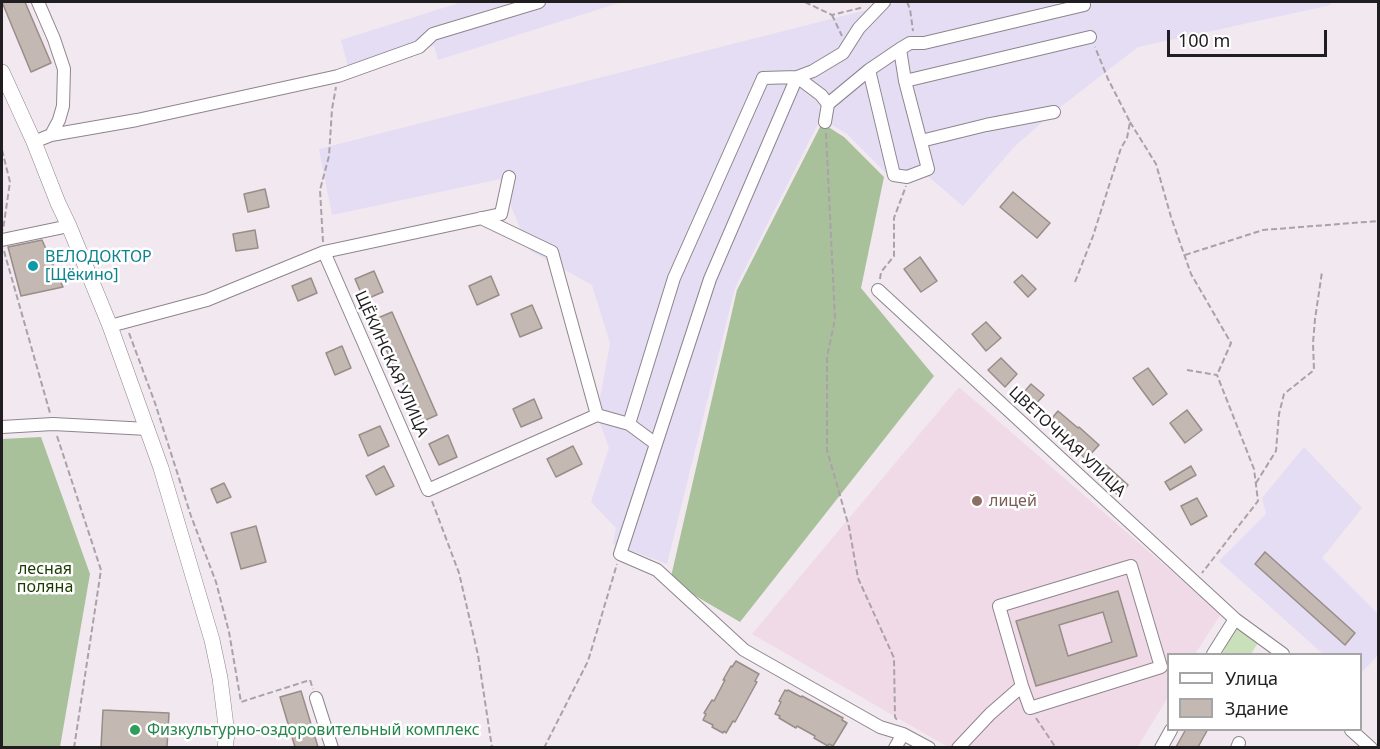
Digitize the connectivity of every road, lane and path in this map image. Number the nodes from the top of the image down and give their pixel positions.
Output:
1 (38, 2) edge
2 (539, 2) edge
3 (805, 2) edge
4 (884, 2) edge
5 (907, 2) edge
6 (1084, 5) dead end
7 (863, 7) dead end
8 (832, 15) junction
9 (1090, 37) joint
10 (905, 46) junction
11 (843, 53) junction
12 (869, 70) junction
13 (2, 72) edge
14 (338, 75) junction
15 (797, 77) junction
16 (905, 81) junction
17 (828, 104) junction
18 (1054, 112) dead end
19 (825, 122) joint
20 (1130, 122) junction
21 (51, 135) junction
22 (921, 141) junction
23 (34, 142) junction
24 (2, 150) edge
25 (509, 177) dead end
26 (907, 183) dead end
27 (481, 218) junction
28 (1378, 221) edge
29 (69, 226) junction
30 (2, 240) edge
31 (324, 252) junction
32 (1184, 255) junction
33 (1322, 272) dead end
34 (1075, 282) dead end
35 (878, 290) joint
36 (117, 324) junction
37 (1187, 370) dead end
38 (1217, 375) junction
39 (597, 415) junction
40 (53, 424) junction
41 (629, 424) junction
42 (2, 427) edge
43 (148, 429) junction
44 (656, 444) junction
45 (1256, 483) junction
46 (428, 490) junction
47 (620, 554) junction
48 (1195, 582) junction
49 (1235, 619) junction
50 (1215, 653) edge
51 (1282, 653) edge
52 (1022, 686) junction
53 (316, 698) joint
54 (1030, 708) junction
55 (1170, 731) edge
56 (1354, 731) edge
57 (903, 734) junction
58 (74, 747) edge
59 (225, 747) edge
60 (332, 747) edge
61 (492, 747) edge
62 (544, 747) edge
63 (895, 747) edge
64 (929, 747) edge
65 (957, 747) edge
66 (1056, 747) edge
67 (1161, 747) edge
68 (1371, 747) edge

1 - 21 street
2 - 14 street
3 - 8 path
4 - 11 street
5 - 10 path
6 - 10 street
7 - 8 path
8 - 11 path
9 - 16 street
9 - 20 path
10 - 12 street
10 - 16 street
11 - 15 street
12 - 17 street
12 - 22 street
13 - 23 main road
14 - 21 street
14 - 31 path
15 - 17 street
15 - 41 street
15 - 44 street
16 - 22 street
17 - 19 street
18 - 22 street
19 - 57 path
20 - 32 path
20 - 34 path
21 - 23 street
23 - 29 main road
24 - 30 path
25 - 27 street
26 - 35 path
27 - 31 street
27 - 39 street
28 - 32 path
29 - 30 street
29 - 36 main road
30 - 40 path
31 - 36 street
31 - 46 street, ЩЁКИНСКАЯ УЛИЦА
32 - 38 path
33 - 45 path
35 - 48 street, ЦВЕТОЧНАЯ УЛИЦА
36 - 43 main road
36 - 53 path
37 - 38 path
38 - 45 path
39 - 41 street
39 - 46 street
40 - 42 street
40 - 43 street
40 - 58 path
41 - 44 street
43 - 59 main road
44 - 47 street
45 - 48 path
46 - 61 path
47 - 57 street
47 - 62 path
48 - 49 street, ЦВЕТОЧНАЯ УЛИЦА
49 - 50 street
49 - 51 street, ЦВЕТОЧНАЯ УЛИЦА
52 - 54 street
52 - 54 street
52 - 65 street
53 - 60 street
54 - 66 path
55 - 67 street
56 - 68 street
57 - 63 street
57 - 64 street

